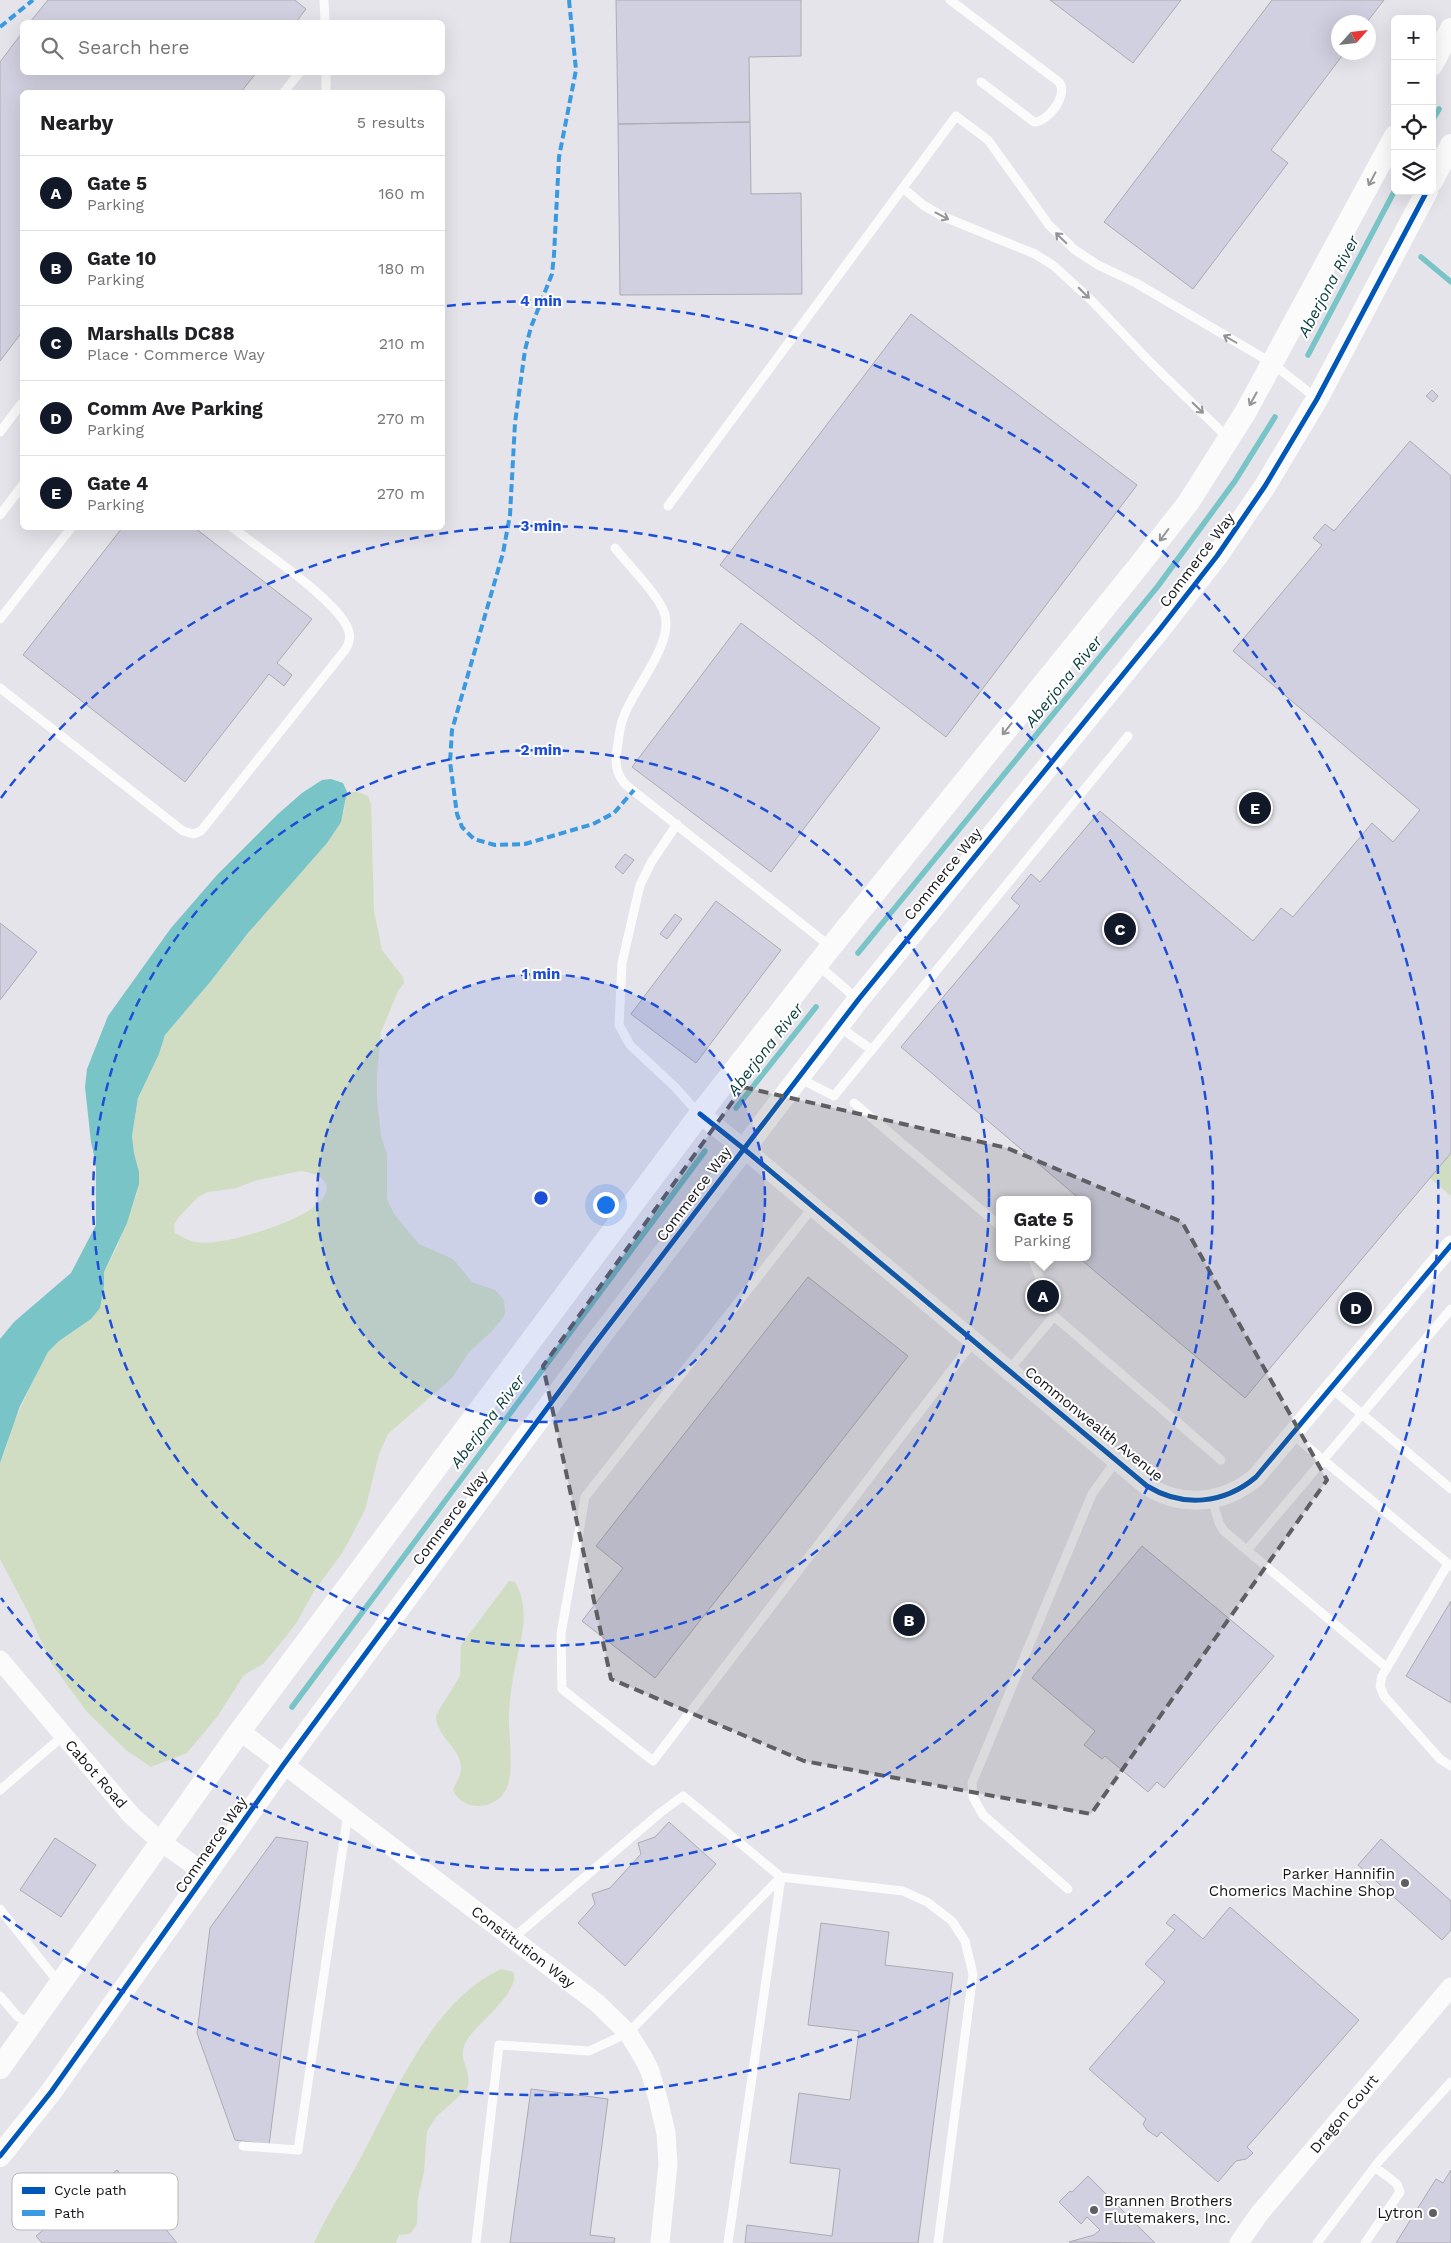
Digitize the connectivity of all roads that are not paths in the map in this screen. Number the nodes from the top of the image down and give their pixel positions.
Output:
1 (324, 0) edge
2 (950, 0) edge
3 (325, 20) edge
4 (1451, 29) edge
5 (1435, 60) edge
6 (298, 75) edge
7 (326, 75) edge
8 (981, 82) dead end
9 (286, 90) edge
10 (326, 90) edge
11 (1391, 143) edge
12 (1451, 145) edge
13 (1436, 173) edge
14 (903, 188) junction
15 (1425, 195) edge
16 (1272, 363) junction
17 (1317, 399) junction
18 (20, 406) edge
19 (0, 432) edge
20 (1229, 439) junction
21 (20, 489) edge
22 (668, 506) dead end
23 (0, 515) edge
24 (69, 530) edge
25 (236, 530) edge
26 (615, 548) dead end
27 (0, 618) edge
28 (0, 688) edge
29 (1128, 736) dead end
30 (676, 824) junction
31 (831, 947) junction
32 (817, 965) junction
33 (858, 1000) junction
34 (838, 1026) junction
35 (872, 1050) junction
36 (798, 1078) junction
37 (854, 1103) dead end
38 (700, 1114) junction
39 (744, 1149) junction
40 (812, 1207) junction
41 (996, 1222) edge
42 (1451, 1245) edge
43 (1033, 1261) edge
44 (1451, 1309) edge
45 (1054, 1316) junction
46 (973, 1342) junction
47 (1008, 1371) junction
48 (1331, 1388) junction
49 (1362, 1415) junction
50 (1292, 1434) junction
51 (1222, 1460) dead end
52 (1116, 1461) junction
53 (1323, 1461) junction
54 (1451, 1489) edge
55 (1212, 1499) junction
56 (1247, 1550) junction
57 (1450, 1565) edge
58 (0, 1660) edge
59 (1387, 1668) junction
60 (240, 1731) junction
61 (63, 1736) junction
62 (284, 1764) junction
63 (1451, 1766) edge
64 (0, 1790) edge
65 (348, 1813) junction
66 (161, 1842) junction
67 (205, 1873) junction
68 (781, 1877) junction
69 (1068, 1889) dead end
70 (0, 1909) edge
71 (512, 1939) junction
72 (60, 1984) junction
73 (1451, 1987) edge
74 (0, 1996) edge
75 (30, 2025) junction
76 (628, 2033) junction
77 (0, 2068) edge
78 (1451, 2082) edge
79 (243, 2146) dead end
80 (0, 2156) edge
81 (1375, 2167) junction
82 (476, 2243) edge
83 (660, 2243) edge
84 (728, 2243) edge
85 (938, 2243) edge
86 (1239, 2243) edge
87 (1317, 2243) edge
88 (1365, 2243) edge

1 - 3 lane
2 - 8 lane
4 - 5 street
6 - 9 lane
7 - 10 lane
11 -> 16 street
12 - 13 street
16 -> 14 lane
14 -> 20 lane
14 - 22 lane
15 - 17 street, Commerce Way
16 - 17 lane
16 -> 20 street
17 - 33 street, Commerce Way
18 - 19 lane
20 -> 31 street
21 - 23 lane
24 - 27 lane
25 - 28 lane
26 - 30 lane
29 - 35 lane
30 - 31 lane
30 - 38 lane
31 - 32 street
32 - 33 lane
32 - 38 street
33 - 34 street, Commerce Way
34 - 35 lane
34 - 36 street, Commerce Way
35 - 36 lane
36 - 39 street, Commerce Way
37 - 41 lane
38 - 39 street, Commonwealth Avenue
38 - 60 street
39 - 40 street, Commonwealth Avenue
39 - 62 street, Commerce Way
40 - 46 street, Commonwealth Avenue
40 - 46 lane
42 - 48 street, Commonwealth Avenue
43 - 45 lane
44 - 49 lane
45 - 47 lane
45 - 51 lane
46 - 47 street, Commonwealth Avenue
47 - 52 street, Commonwealth Avenue
48 - 49 lane
48 - 50 street, Commonwealth Avenue
49 - 53 lane
49 - 54 lane
50 - 53 lane
50 - 55 street, Commonwealth Avenue
52 - 55 street, Commonwealth Avenue
52 - 69 lane
53 - 56 lane
53 - 57 lane
55 - 56 lane
56 - 59 lane
57 - 59 lane
58 - 61 street, Cabot Road
59 - 63 lane
60 - 62 street, Constitution Way
60 - 66 street
61 - 64 lane
61 - 66 street, Cabot Road
62 - 65 street, Constitution Way
62 - 67 street, Commerce Way
65 - 71 street, Constitution Way
65 - 79 lane
66 - 67 street, Cabot Road
66 - 72 street
67 - 80 street, Commerce Way
68 - 71 lane
68 - 76 lane
68 - 84 lane
68 - 85 lane
70 - 72 lane
71 - 76 street, Constitution Way
72 - 75 street
73 - 86 street, Dragon Court
74 - 75 lane
75 - 77 street
76 - 82 lane
76 - 83 street, Constitution Way
78 - 81 lane
81 - 87 lane
81 - 88 lane

